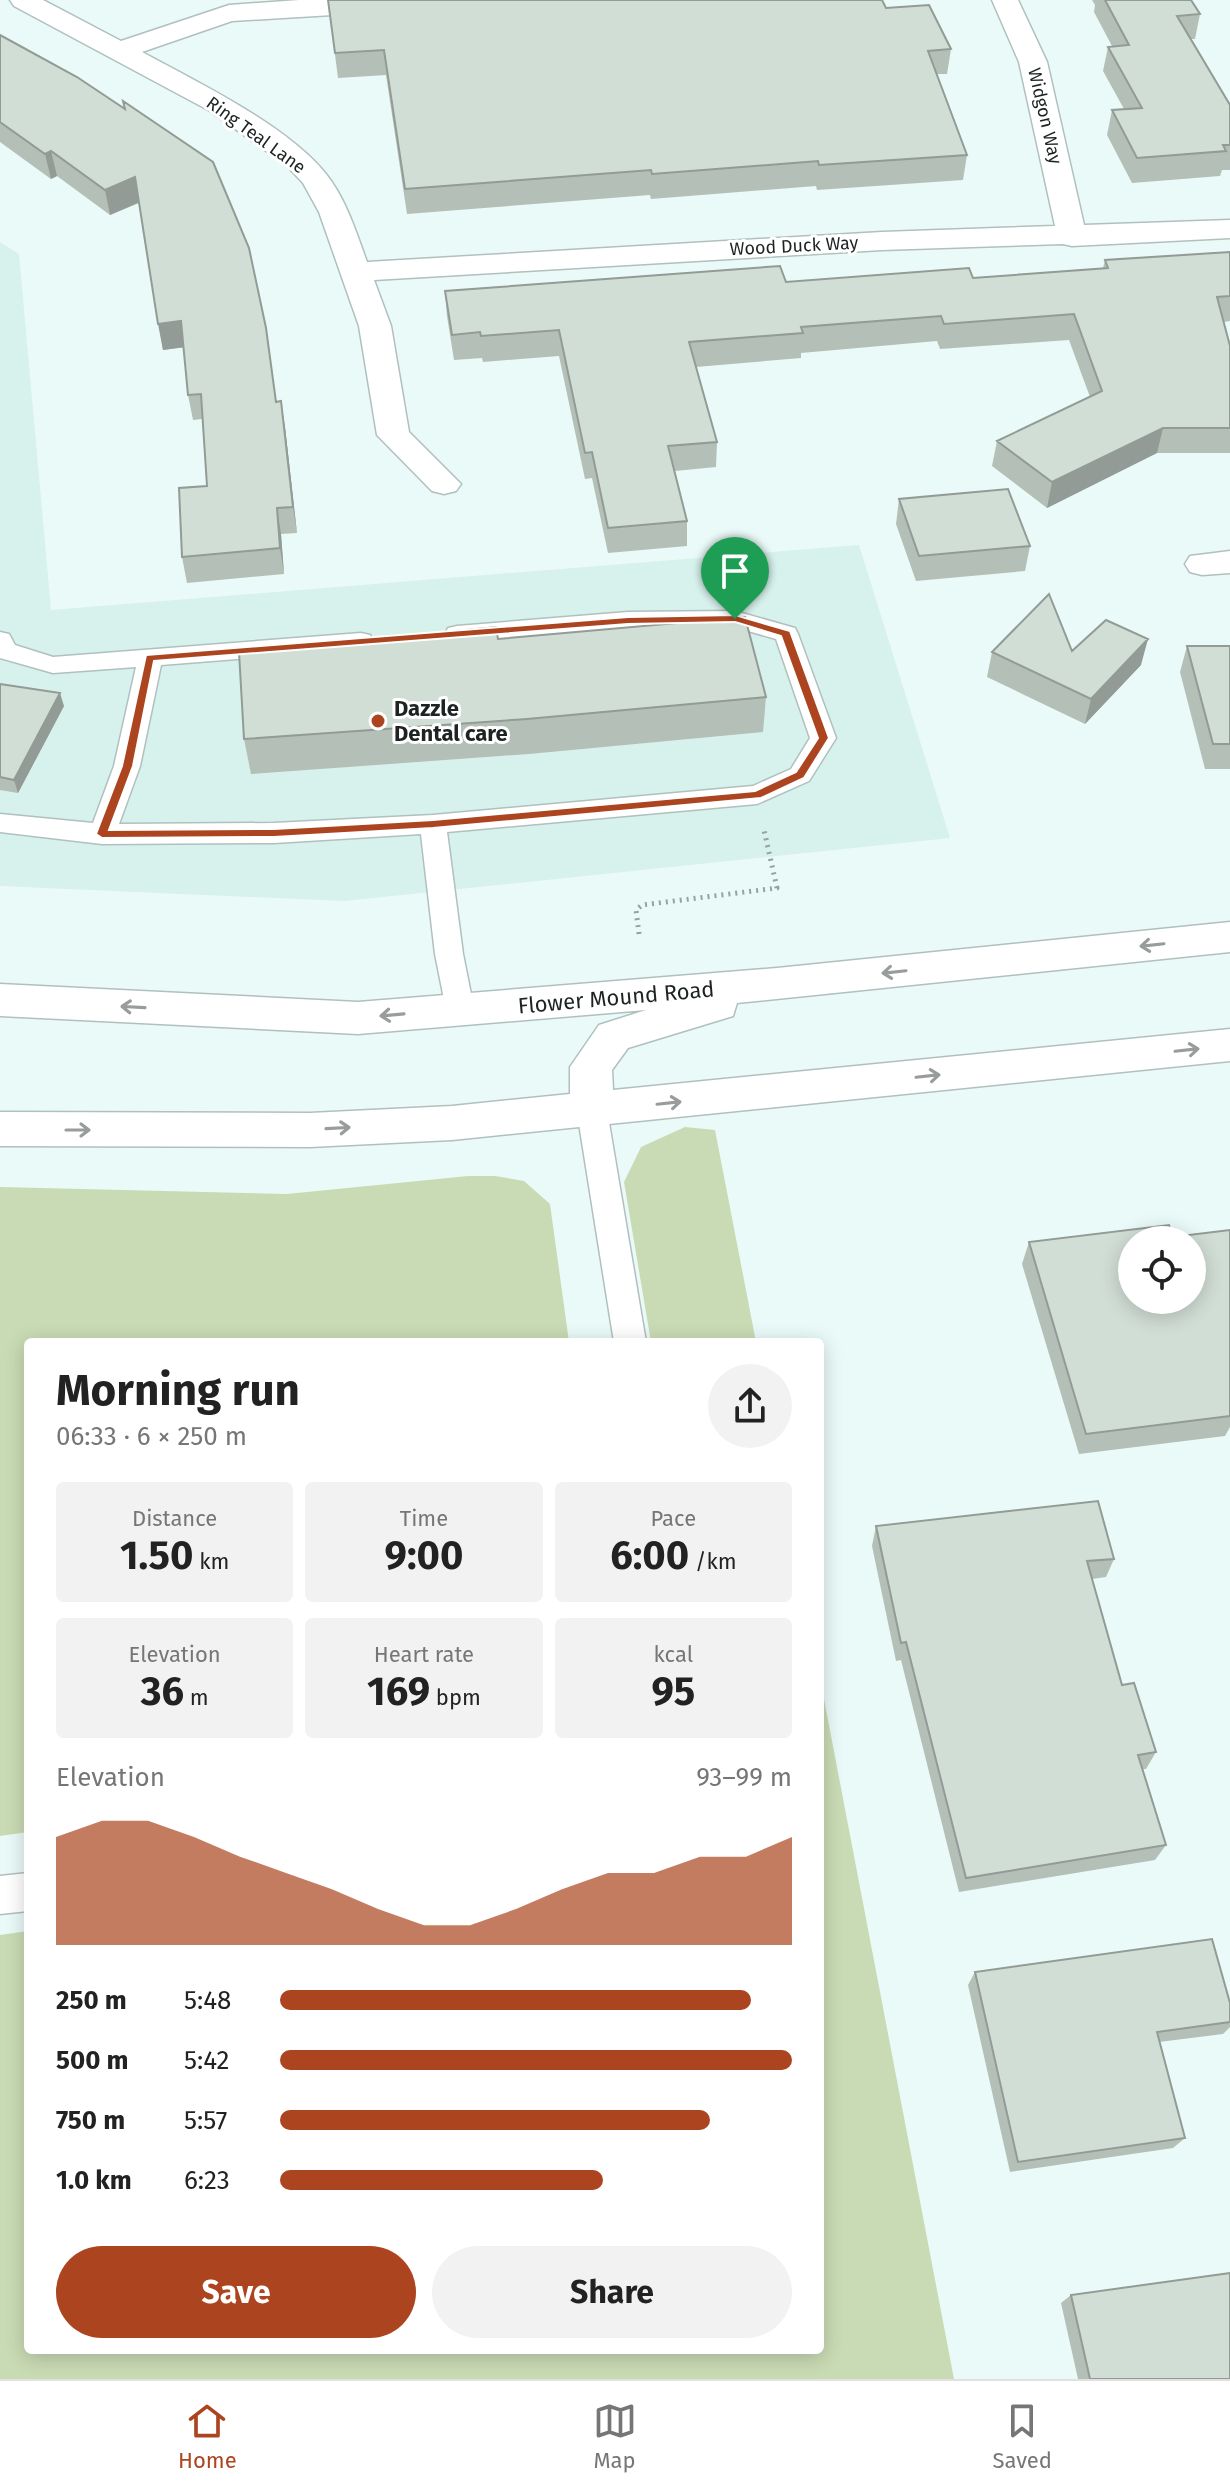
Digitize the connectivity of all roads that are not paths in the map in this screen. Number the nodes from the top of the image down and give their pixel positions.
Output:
1 (23, 0) edge
2 (1005, 0) edge
3 (417, 6) edge
4 (117, 52) junction
5 (1230, 229) edge
6 (1072, 237) junction
7 (358, 272) junction
8 (444, 484) dead end
9 (437, 635) edge
10 (389, 639) edge
11 (0, 640) edge
12 (150, 658) junction
13 (0, 823) edge
14 (433, 824) junction
15 (102, 834) junction
16 (1230, 937) edge
17 (777, 984) junction
18 (0, 1000) edge
19 (460, 1009) junction
20 (1230, 1045) edge
21 (592, 1111) junction
22 (0, 1129) edge
23 (629, 1338) edge
24 (24, 1892) edge
25 (0, 1895) edge

1 - 4 street, Ring Teal Lane
2 - 6 street, Widgon Way
3 - 4 street
4 - 7 street, Ring Teal Lane
5 - 6 street, Wood Duck Way
6 - 7 street, Wood Duck Way
7 - 8 street, Ring Teal Lane
9 - 14 lane
10 - 12 lane
11 - 12 lane
12 - 15 lane
13 - 15 lane
14 - 15 lane
14 - 19 lane
16 -> 17 street, Flower Mound Road
17 - 19 street, Flower Mound Road
17 - 21 street
19 -> 18 street, Flower Mound Road
21 -> 20 street
22 -> 21 street
21 - 23 lane
24 - 25 lane

